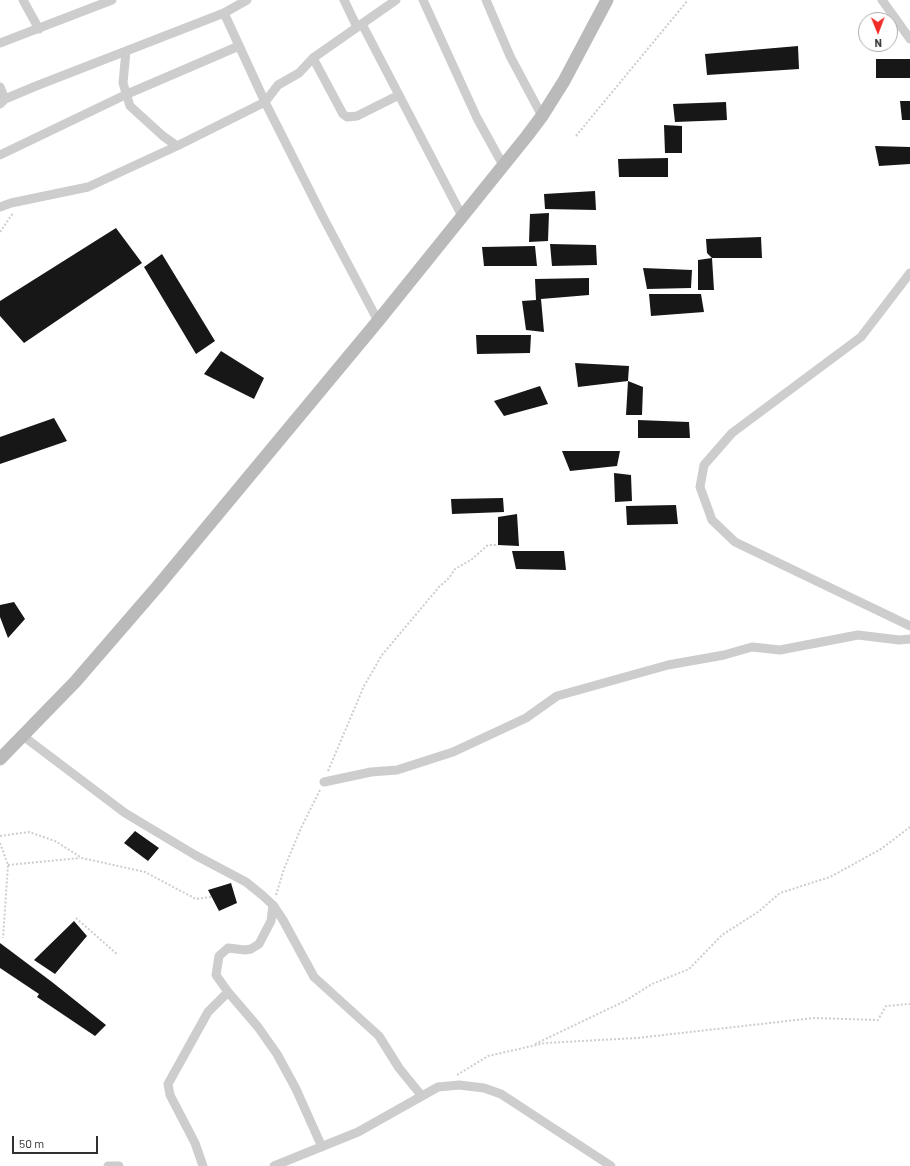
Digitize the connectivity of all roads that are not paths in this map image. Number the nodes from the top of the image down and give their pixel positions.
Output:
1 (23, 0) edge
2 (112, 0) edge
3 (247, 0) edge
4 (344, 0) edge
5 (396, 0) edge
6 (423, 0) edge
7 (486, 0) edge
8 (607, 0) edge
9 (882, 0) edge
10 (224, 13) junction
11 (360, 25) junction
12 (39, 29) junction
13 (910, 39) edge
14 (0, 43) edge
15 (239, 46) junction
16 (126, 51) junction
17 (314, 58) junction
18 (0, 87) edge
19 (125, 95) junction
20 (399, 95) junction
21 (2, 101) edge
22 (265, 102) junction
23 (542, 116) junction
24 (177, 146) junction
25 (0, 155) edge
26 (503, 165) junction
27 (1, 205) edge
28 (462, 216) junction
29 (910, 273) edge
30 (378, 321) junction
31 (910, 626) edge
32 (910, 639) edge
33 (23, 736) junction
34 (0, 759) edge
35 (324, 782) road end
36 (273, 905) junction
37 (228, 992) junction
38 (421, 1095) junction
39 (322, 1147) junction
40 (108, 1166) edge
41 (119, 1166) edge
42 (203, 1166) edge
43 (274, 1166) edge
44 (611, 1166) edge

1 - 12 street
2 - 12 street
3 - 10 street
4 - 11 street
5 - 11 street
6 - 26 street
7 - 23 street
8 - 23 main road
9 - 13 street
10 - 15 street
10 - 16 street
11 - 17 street
11 - 20 street
12 - 14 street
15 - 19 street
15 - 22 street
16 - 19 street
16 - 21 street
17 - 20 street
17 - 22 street
18 - 21 street
19 - 24 street
19 - 25 street
20 - 28 street
22 - 24 street
22 - 30 street
23 - 26 main road
24 - 27 street
26 - 28 main road
28 - 30 main road
29 - 31 street
30 - 33 main road
32 - 35 street
33 - 34 main road
33 - 36 street
36 - 37 street
36 - 38 street
37 - 39 street
37 - 42 street
38 - 39 street
38 - 44 street
39 - 43 street
40 - 41 street

